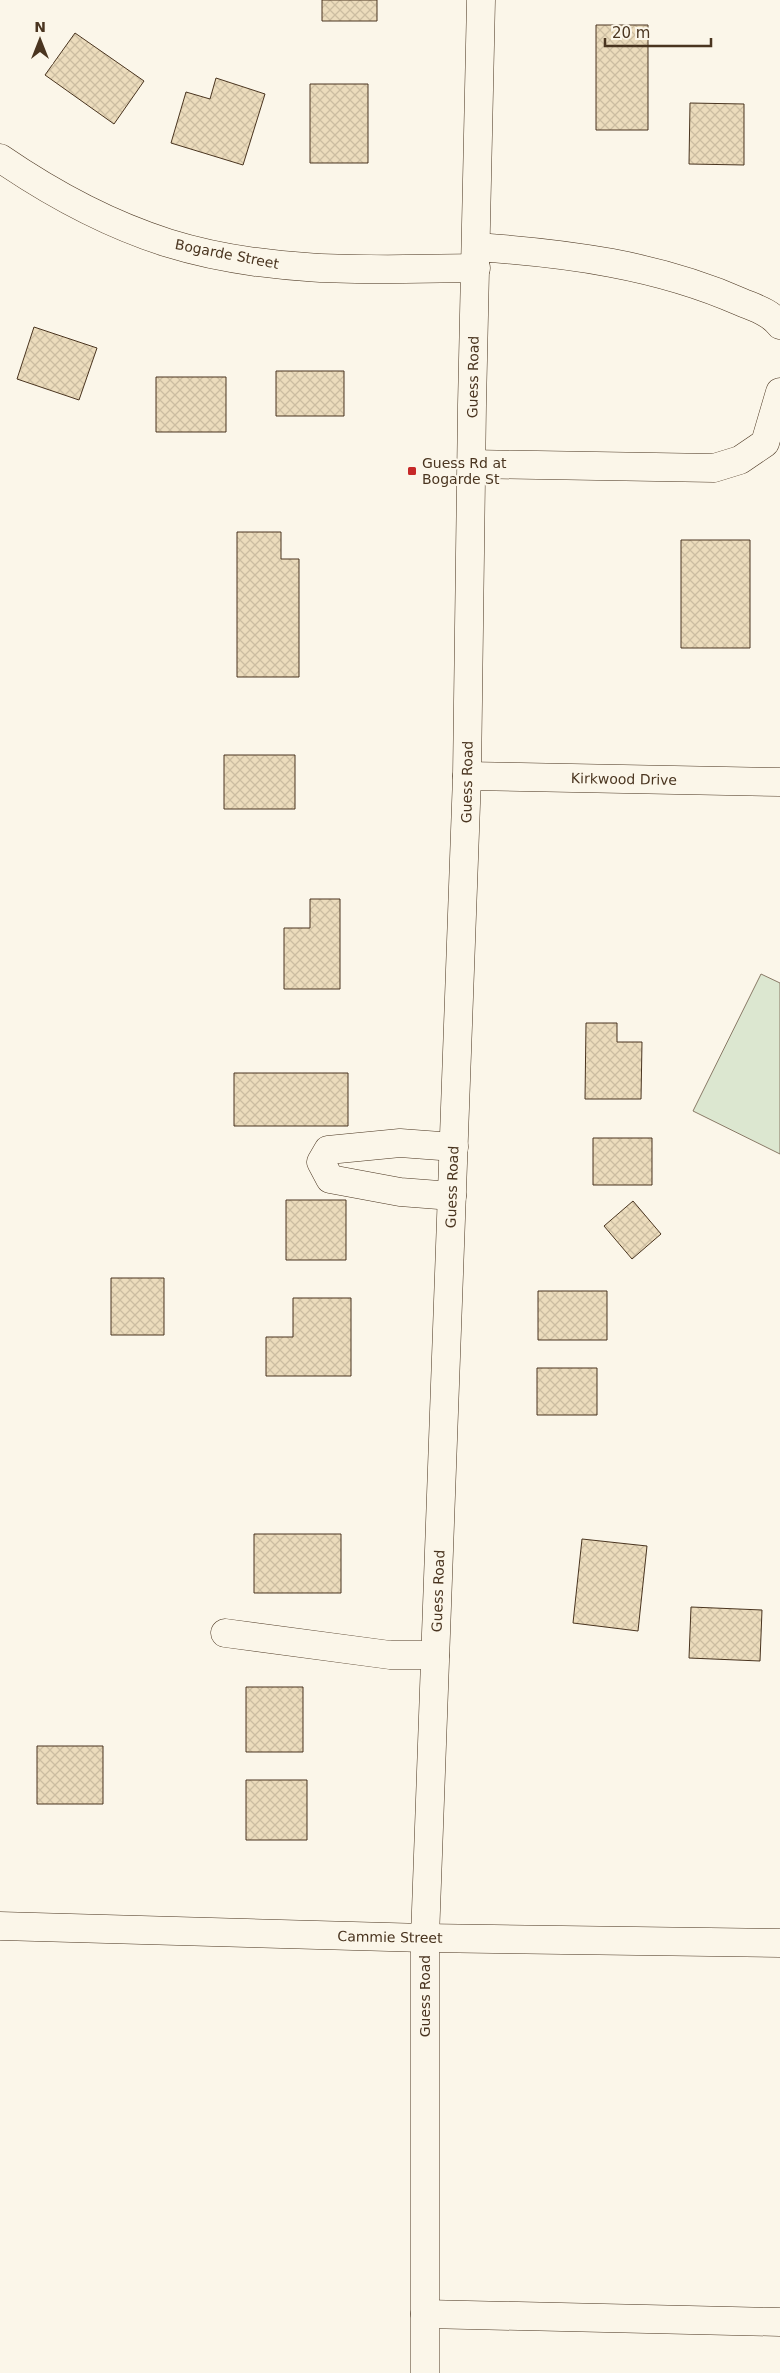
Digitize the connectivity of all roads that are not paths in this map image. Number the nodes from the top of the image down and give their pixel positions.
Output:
1 (481, 0) edge
2 (0, 158) edge
3 (476, 258) junction
4 (780, 325) edge
5 (780, 392) edge
6 (471, 464) junction
7 (467, 776) junction
8 (780, 782) edge
9 (454, 1147) junction
10 (452, 1196) junction
11 (224, 1633) dead end
12 (435, 1655) junction
13 (0, 1926) edge
14 (425, 1938) junction
15 (780, 1943) edge
16 (425, 2314) junction
17 (780, 2322) edge
18 (425, 2373) edge

1 - 3 main road, Guess Road
2 - 3 main road, Bogarde Street
3 - 4 main road, Bogarde Street
3 - 6 main road, Guess Road
5 - 6 main road
6 - 7 main road, Guess Road
7 - 8 main road, Kirkwood Drive
7 - 9 main road, Guess Road
9 - 10 main road, Guess Road
9 - 10 main road
10 - 12 main road, Guess Road
11 - 12 main road
12 - 14 main road, Guess Road
13 - 14 main road, Cammie Street
14 - 15 main road, Cammie Street
14 - 16 main road, Guess Road
16 - 17 main road
16 - 18 main road, Guess Road

